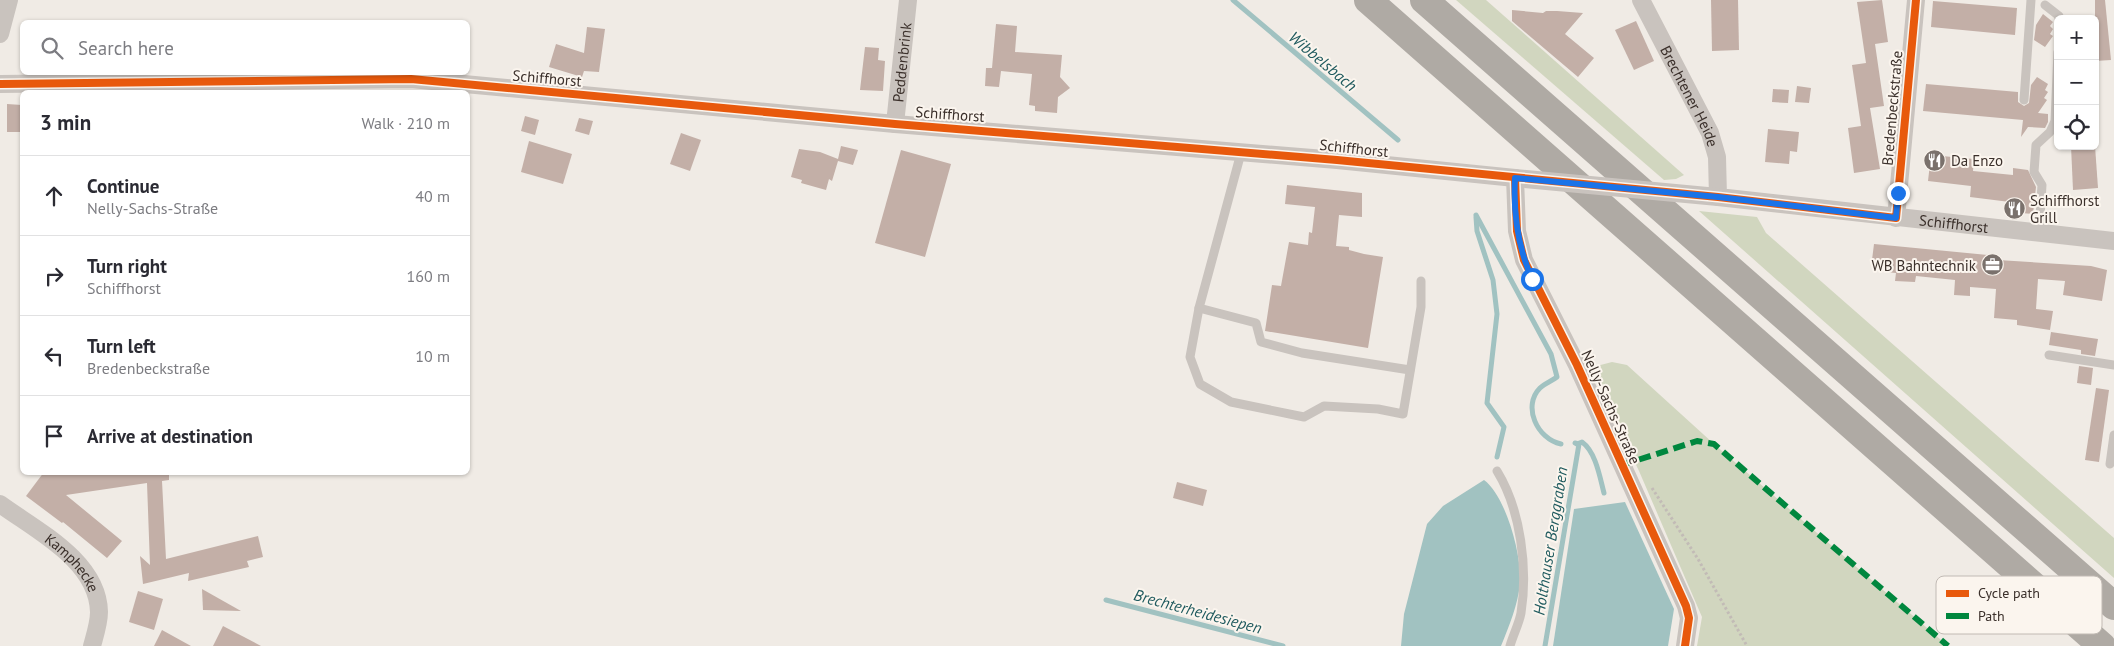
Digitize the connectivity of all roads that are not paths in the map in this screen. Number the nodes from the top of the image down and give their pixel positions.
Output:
1 (8, 0) edge
2 (908, 0) edge
3 (1368, 0) edge
4 (1424, 0) edge
5 (1641, 0) edge
6 (1916, 0) edge
7 (2031, 0) edge
8 (2044, 5) dead end
9 (2058, 15) edge
10 (0, 34) edge
11 (2058, 60) edge
12 (0, 84) edge
13 (2024, 100) dead end
14 (895, 124) junction
15 (1241, 153) junction
16 (1515, 178) junction
17 (1723, 195) junction
18 (1896, 218) junction
19 (2039, 233) junction
20 (2114, 241) edge
21 (1421, 281) dead end
22 (1199, 308) junction
23 (2049, 355) dead end
24 (2114, 365) edge
25 (1410, 370) junction
26 (2114, 435) edge
27 (2110, 464) dead end
28 (1497, 471) dead end
29 (0, 504) edge
30 (2022, 576) edge
31 (2080, 576) edge
32 (2102, 595) edge
33 (2114, 606) edge
34 (2088, 634) edge
35 (92, 646) edge
36 (1510, 646) edge
37 (1685, 646) edge
38 (2102, 646) edge

1 - 10 street
2 - 14 street, Peddenbrink
3 - 30 highway
4 - 31 highway
5 - 17 street, Brechtener Heide
6 - 18 street, Bredenbeckstraße
7 - 13 lane
8 - 9 lane
11 - 19 lane
12 - 14 street, Schiffhorst
14 - 15 street, Schiffhorst
15 - 16 street, Schiffhorst
15 - 22 lane
16 - 17 street, Schiffhorst, bridge
16 - 37 street, Nelly-Sachs-Straße
17 - 18 street, Schiffhorst
18 - 19 street, Schiffhorst
19 - 20 street, Schiffhorst
21 - 25 lane
22 - 25 lane
22 - 25 lane
23 - 24 lane
26 - 27 lane
28 - 36 lane
29 - 35 street, Kamphecke
32 - 33 highway
34 - 38 highway

